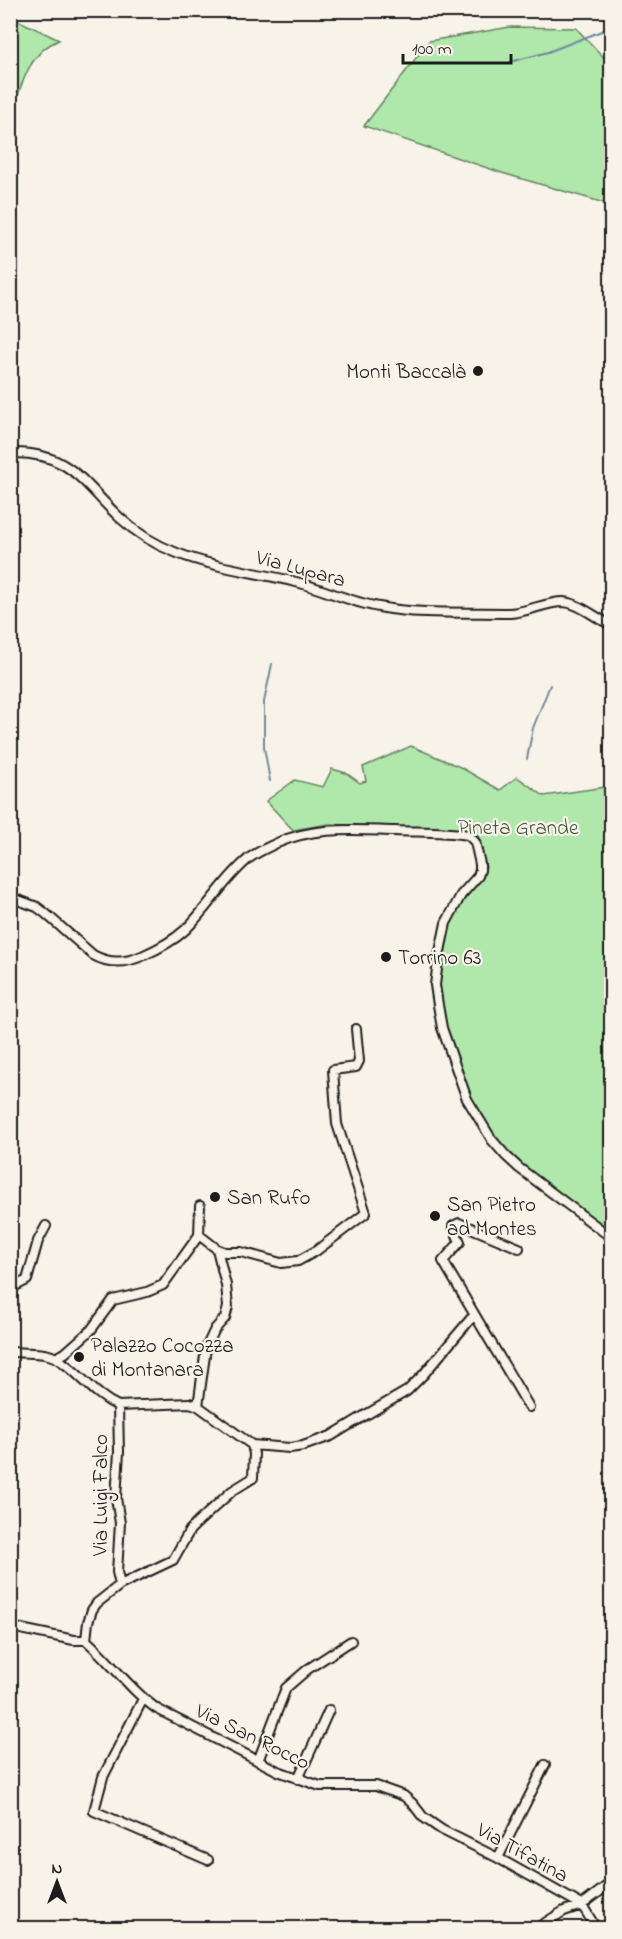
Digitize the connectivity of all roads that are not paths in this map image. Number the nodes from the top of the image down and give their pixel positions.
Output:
1 (10, 453) edge
2 (612, 625) edge
3 (10, 897) edge
4 (356, 1029) dead end
5 (200, 1206) dead end
6 (46, 1226) dead end
7 (199, 1235) junction
8 (612, 1238) edge
9 (519, 1248) dead end
10 (217, 1249) junction
11 (10, 1289) edge
12 (474, 1315) junction
13 (10, 1352) edge
14 (56, 1358) junction
15 (118, 1406) junction
16 (198, 1406) junction
17 (529, 1407) dead end
18 (252, 1444) junction
19 (120, 1585) junction
20 (10, 1625) edge
21 (86, 1640) junction
22 (351, 1641) dead end
23 (143, 1699) junction
24 (330, 1710) dead end
25 (258, 1761) junction
26 (545, 1765) dead end
27 (298, 1779) junction
28 (423, 1817) joint
29 (498, 1858) junction
30 (208, 1860) dead end
31 (612, 1882) edge
32 (582, 1905) junction
33 (537, 1929) edge
34 (596, 1929) edge

1 - 2 street, Via Lupara
3 - 8 street
4 - 10 street
5 - 7 street
6 - 11 street
7 - 10 street
7 - 14 street
9 - 12 street
10 - 16 street
12 - 17 street
12 - 18 street
13 - 14 street
14 - 15 street
15 - 16 street
15 - 19 street, Via Luigi Falco
16 - 18 street
18 - 19 street
19 - 21 street
20 - 21 street
21 - 23 street, Via San Rocco
22 - 25 street
23 - 25 street, Via San Rocco
23 - 30 street
24 - 27 street
25 - 27 street, Via San Rocco
26 - 29 street
27 - 28 street, Via San Rocco
28 - 29 street, Via Tifatina
29 - 32 street, Via Tifatina
31 - 32 street
32 - 33 street
32 - 34 street, Via Tifatina

